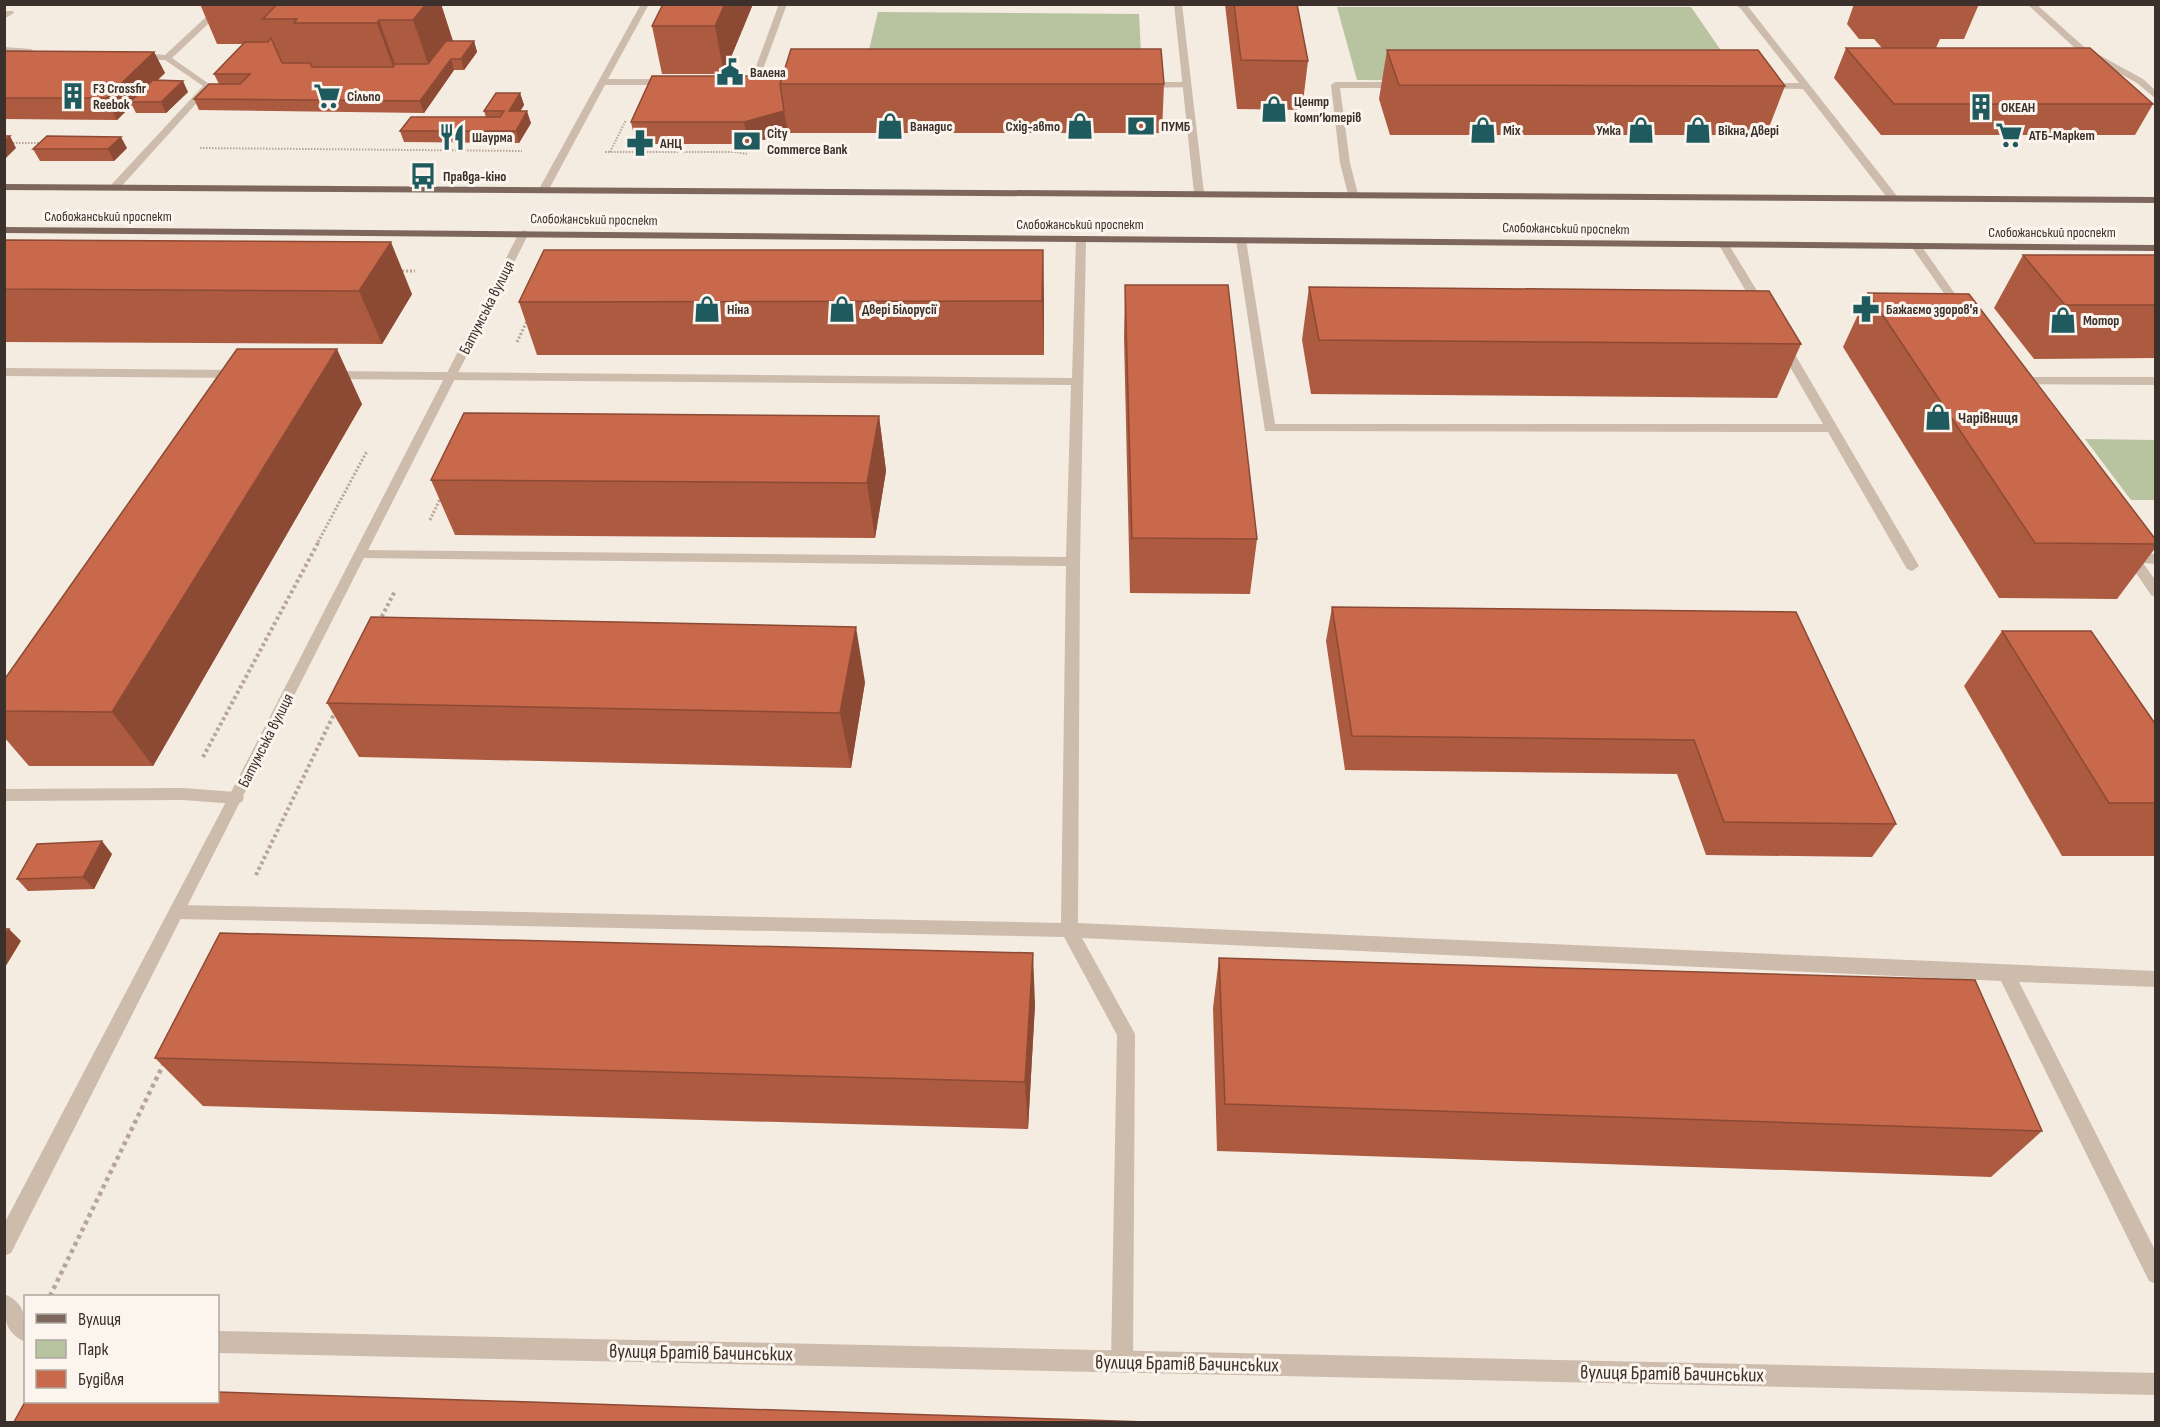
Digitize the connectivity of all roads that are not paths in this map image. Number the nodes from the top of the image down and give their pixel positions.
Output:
1 (225, 4) edge
2 (645, 4) edge
3 (783, 4) edge
4 (1178, 4) edge
5 (1738, 4) edge
6 (2031, 4) edge
7 (4, 50) edge
8 (39, 52) edge
9 (132, 56) edge
10 (167, 58) junction
11 (603, 82) junction
12 (677, 82) edge
13 (743, 82) edge
14 (754, 83) junction
15 (765, 83) edge
16 (1141, 85) edge
17 (1188, 85) junction
18 (1418, 85) edge
19 (1760, 86) edge
20 (1807, 86) junction
21 (2156, 96) edge
22 (4, 187) edge
23 (115, 188) junction
24 (544, 189) junction
25 (1199, 194) junction
26 (1353, 194) junction
27 (1893, 198) junction
28 (2156, 200) edge
29 (4, 230) edge
30 (524, 233) junction
31 (1081, 239) junction
32 (1241, 240) junction
33 (1724, 244) junction
34 (1916, 246) junction
35 (2156, 248) edge
36 (1766, 315) edge
37 (1971, 324) edge
38 (1778, 336) edge
39 (4, 372) edge
40 (318, 375) edge
41 (451, 376) junction
42 (2011, 381) edge
43 (2156, 381) edge
44 (1077, 382) junction
45 (244, 384) edge
46 (1832, 428) junction
47 (2119, 538) edge
48 (360, 554) junction
49 (2132, 558) junction
50 (2156, 559) edge
51 (1073, 562) junction
52 (1912, 566) dead end
53 (2156, 592) edge
54 (4, 795) edge
55 (236, 798) junction
56 (177, 912) junction
57 (1069, 930) junction
58 (2006, 974) junction
59 (2156, 979) edge
60 (4, 1246) edge
61 (2156, 1274) edge
62 (4, 1304) edge
63 (24, 1329) edge
64 (219, 1342) edge
65 (1122, 1361) junction
66 (2156, 1384) edge

1 - 10 street
2 - 11 street
3 - 14 street
4 - 17 street
5 - 20 street
6 - 21 street
7 - 8 street
9 - 10 street
10 - 23 street
11 - 12 street
11 - 24 street
13 - 14 street
14 - 15 street
16 - 17 street
17 - 25 street
18 - 26 street
19 - 20 street
20 - 27 street
22 - 23 main road, Слобожанський проспект
23 - 24 main road, Слобожанський проспект
24 - 25 main road, Слобожанський проспект
25 - 26 main road, Слобожанський проспект
26 - 27 main road, Слобожанський проспект
27 - 28 main road, Слобожанський проспект
29 - 30 main road, Слобожанський проспект
30 - 31 main road, Слобожанський проспект
30 - 41 street, Батумська вулиця
31 - 32 main road, Слобожанський проспект
31 - 44 street
32 - 33 main road, Слобожанський проспект
32 - 46 street
33 - 34 main road, Слобожанський проспект
33 - 36 street
34 - 35 main road, Слобожанський проспект
34 - 37 street
38 - 46 street
39 - 45 street
40 - 41 street
41 - 44 street
41 - 48 street, Батумська вулиця
42 - 43 street
44 - 51 street
46 - 52 street
47 - 49 street
48 - 51 street
48 - 55 street, Батумська вулиця
49 - 50 street
49 - 53 street
51 - 57 street
54 - 55 street
55 - 56 street, Батумська вулиця
56 - 57 street
56 - 60 street, Батумська вулиця
57 - 58 street
57 - 65 street
58 - 59 street
58 - 61 street
62 - 63 street
64 - 65 street, вулиця Братів Бачинських
65 - 66 street, вулиця Братів Бачинських

